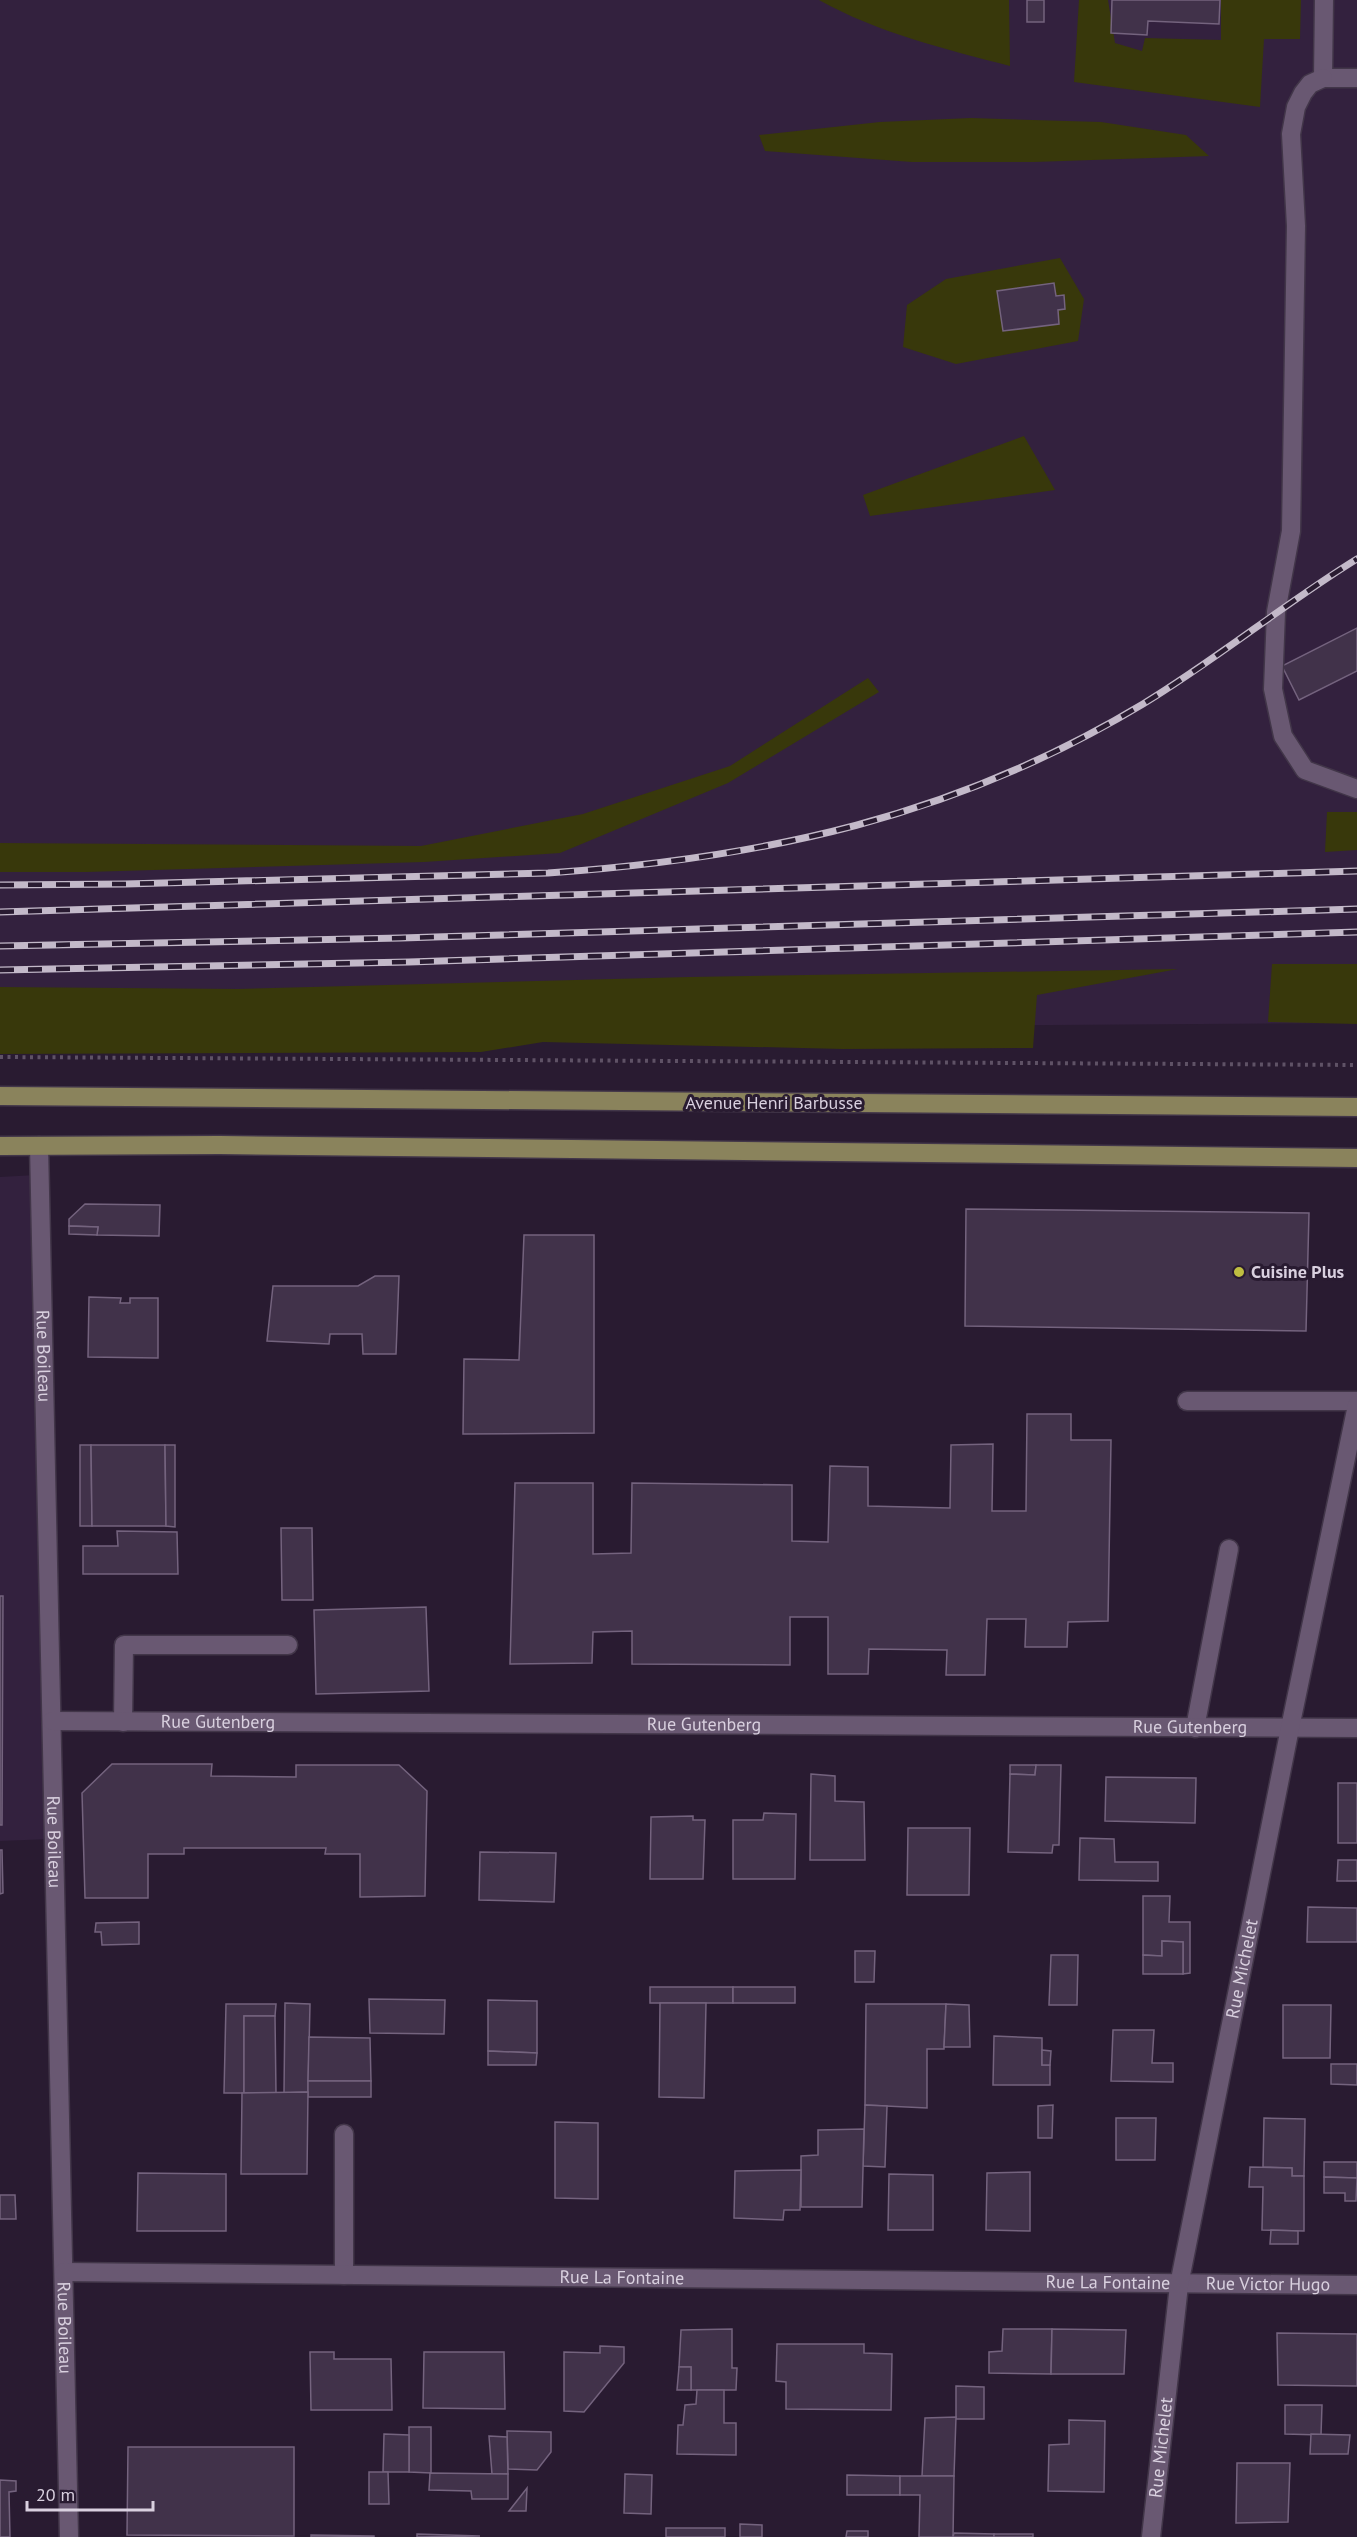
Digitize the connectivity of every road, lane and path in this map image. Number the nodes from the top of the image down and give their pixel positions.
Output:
1 (1324, 0) edge
2 (1323, 78) junction
3 (1357, 78) edge
4 (1357, 789) edge
5 (0, 1057) edge
6 (1357, 1065) edge
7 (0, 1096) edge
8 (1357, 1107) edge
9 (0, 1146) edge
10 (39, 1146) junction
11 (1357, 1158) edge
12 (1186, 1401) dead end
13 (1357, 1401) edge
14 (1357, 1406) edge
15 (1229, 1550) dead end
16 (288, 1645) dead end
17 (52, 1721) junction
18 (123, 1722) junction
19 (1195, 1728) junction
20 (1290, 1728) junction
21 (1357, 1728) edge
22 (344, 2134) dead end
23 (64, 2272) junction
24 (344, 2275) junction
25 (1179, 2285) junction
26 (1357, 2285) edge
27 (69, 2537) edge
28 (1151, 2537) edge

1 - 2 street
2 - 3 street
2 - 4 street
5 - 6 path
7 - 8 main road, Avenue Henri Barbusse
9 - 10 main road
10 - 11 main road
10 - 17 street, Rue Boileau
12 - 13 street
14 - 20 street, Rue Michelet
15 - 19 street
16 - 18 street
17 - 18 street, Rue Gutenberg
17 - 23 street, Rue Boileau
18 - 19 street, Rue Gutenberg
19 - 20 street, Rue Gutenberg
20 - 21 street, Rue Gutenberg
20 - 25 street, Rue Michelet
22 - 24 street
23 - 24 street, Rue La Fontaine
23 - 27 street, Rue Boileau
24 - 25 street, Rue La Fontaine
25 - 26 street, Rue Victor Hugo
25 - 28 street, Rue Michelet

